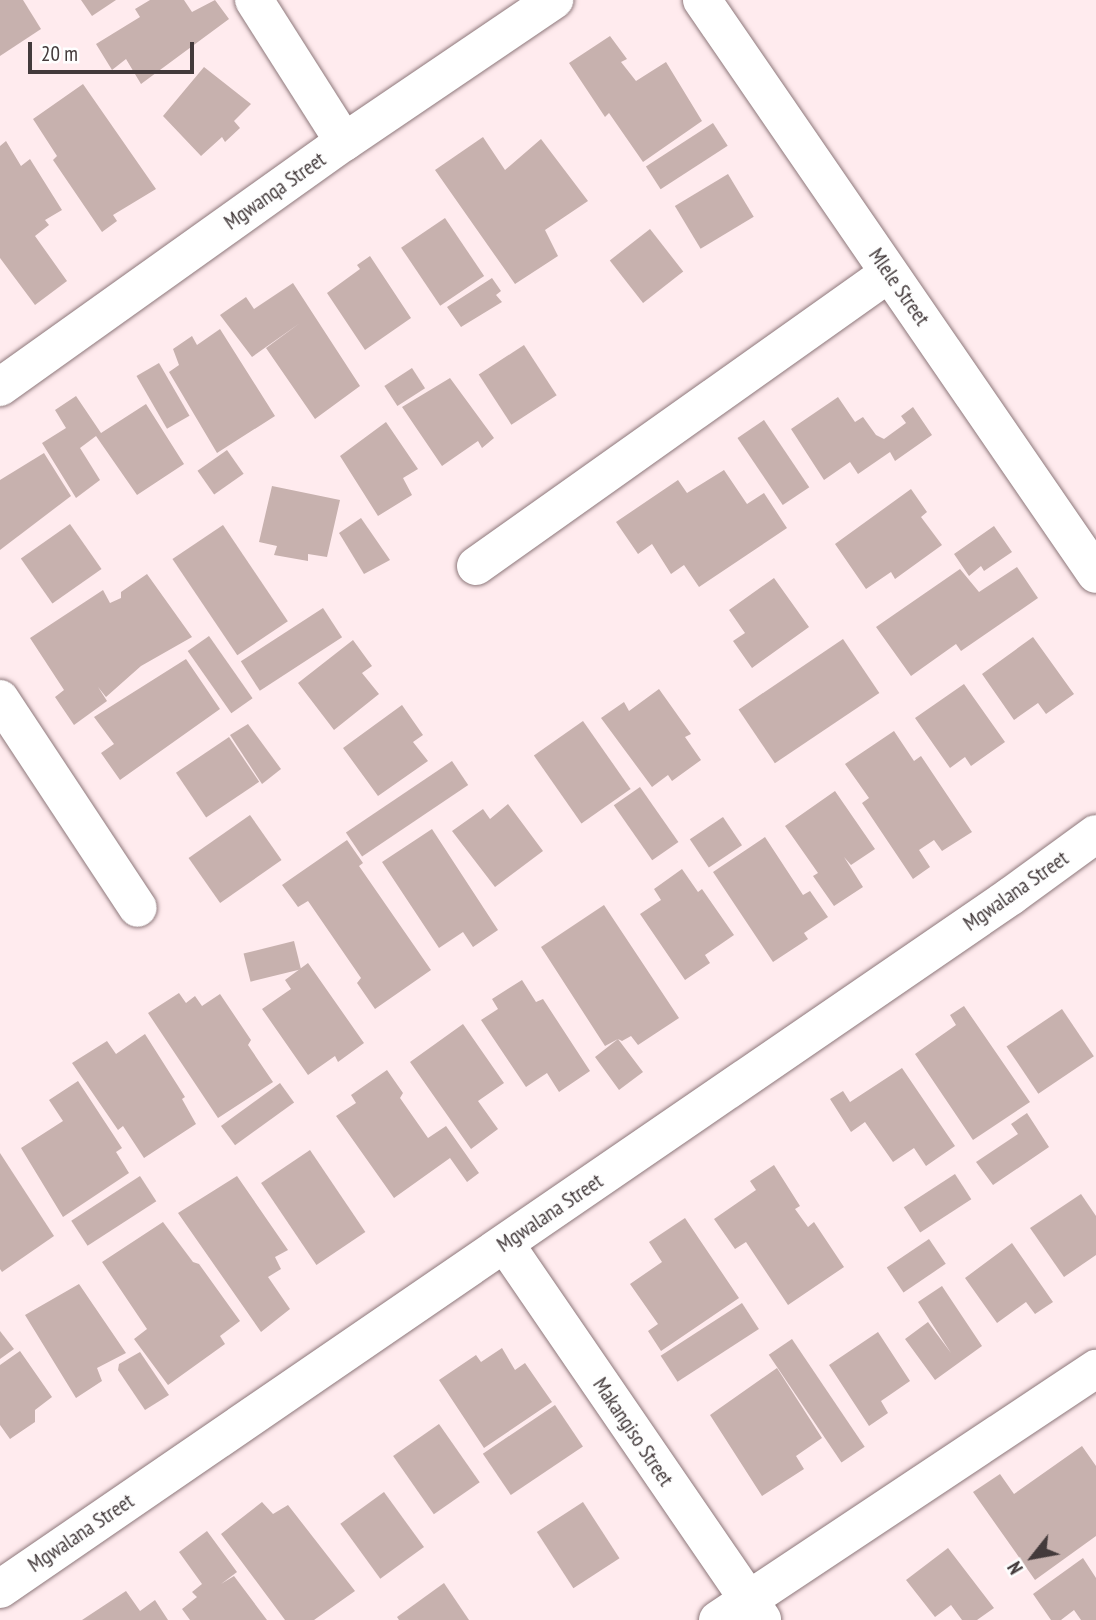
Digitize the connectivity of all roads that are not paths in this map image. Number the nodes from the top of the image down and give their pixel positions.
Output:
1 (254, 0) edge
2 (554, 0) edge
3 (702, 0) edge
4 (344, 142) junction
5 (889, 273) junction
6 (0, 387) edge
7 (476, 566) dead end
8 (1096, 574) edge
9 (0, 699) edge
10 (1096, 834) edge
11 (138, 908) dead end
12 (505, 1244) junction
13 (1096, 1369) edge
14 (0, 1589) edge
15 (742, 1613) edge

1 - 4 street
2 - 4 street, Mgwanqa Street
3 - 5 street, Mlele Street
4 - 6 street, Mgwanqa Street
5 - 7 street
5 - 8 street, Mlele Street
9 - 11 street
10 - 12 street, Mgwalana Street
12 - 14 street, Mgwalana Street
12 - 15 street, Makangiso Street
13 - 15 street

